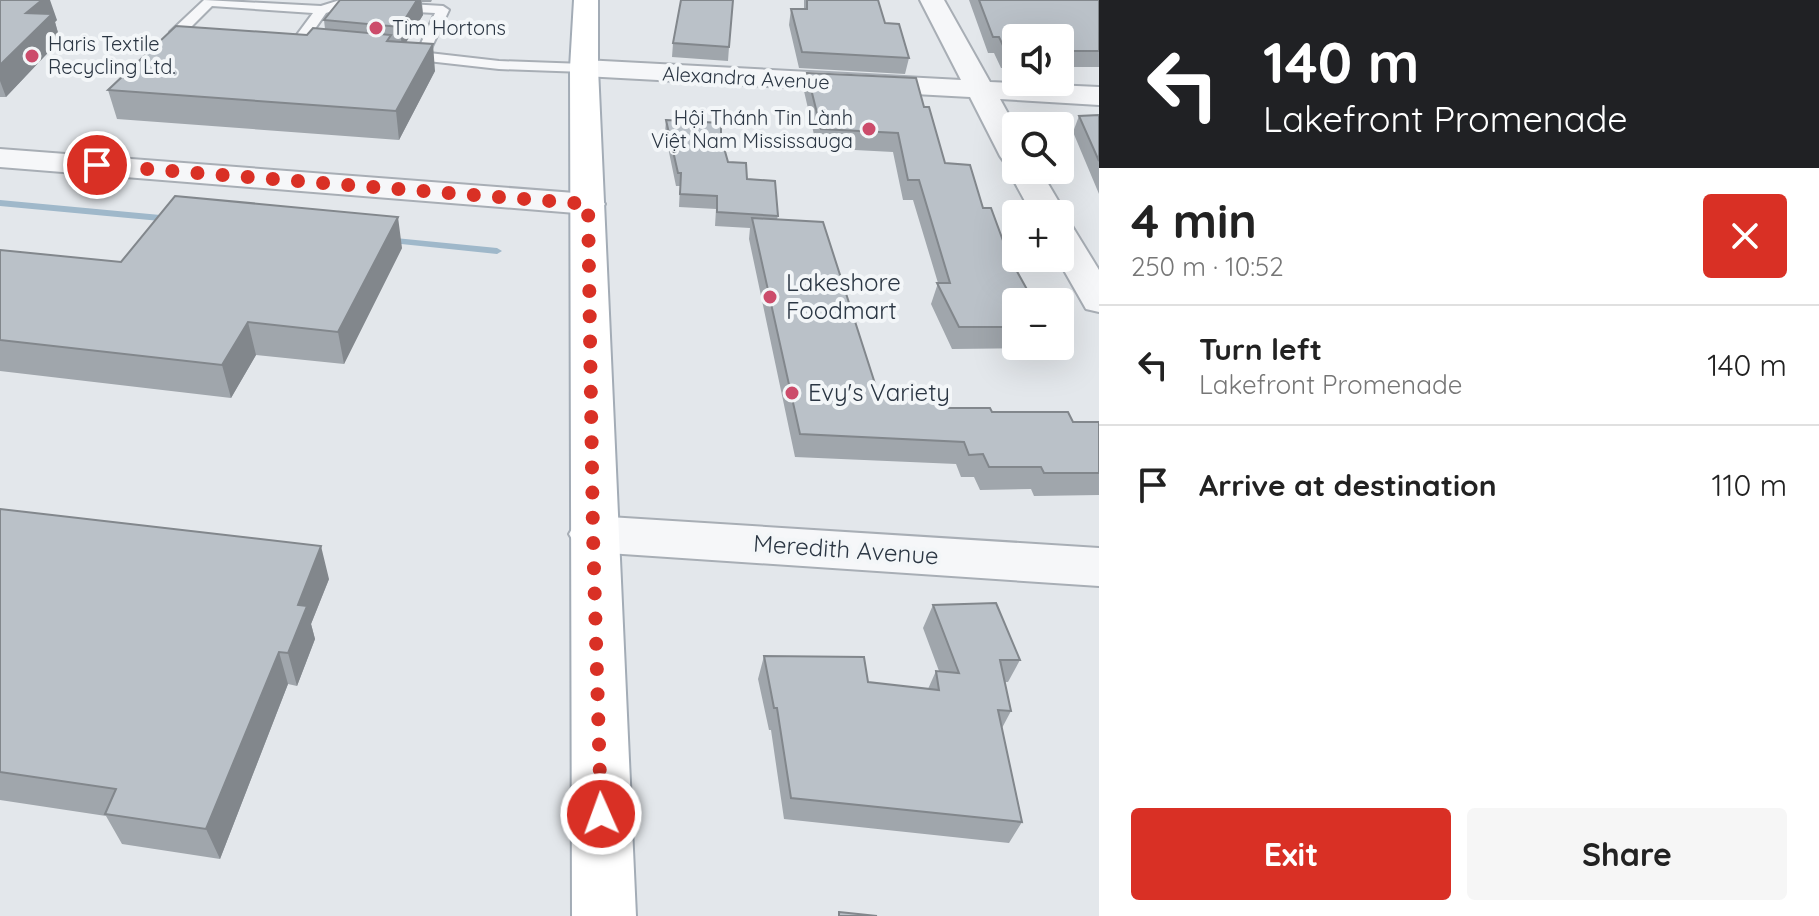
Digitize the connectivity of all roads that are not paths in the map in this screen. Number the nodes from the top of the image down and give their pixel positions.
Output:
1 (586, 0) edge
2 (932, 0) edge
3 (322, 10) junction
4 (201, 37) edge
5 (291, 45) edge
6 (394, 49) edge
7 (424, 51) junction
8 (584, 68) junction
9 (979, 90) junction
10 (1099, 96) edge
11 (1002, 131) edge
12 (0, 158) edge
13 (588, 204) junction
14 (1074, 257) edge
15 (1099, 301) edge
16 (593, 534) junction
17 (1099, 567) edge
18 (604, 916) edge

1 - 8 main road
2 - 9 street
3 - 4 lane
3 - 5 lane
3 - 7 lane
6 - 7 lane
7 - 8 lane
8 - 9 street, Alexandra Avenue
8 - 13 main road
9 - 10 street, Alexandra Avenue
9 - 11 street
12 - 13 street
13 - 16 main road
14 - 15 street
16 - 17 street, Meredith Avenue
16 - 18 main road

